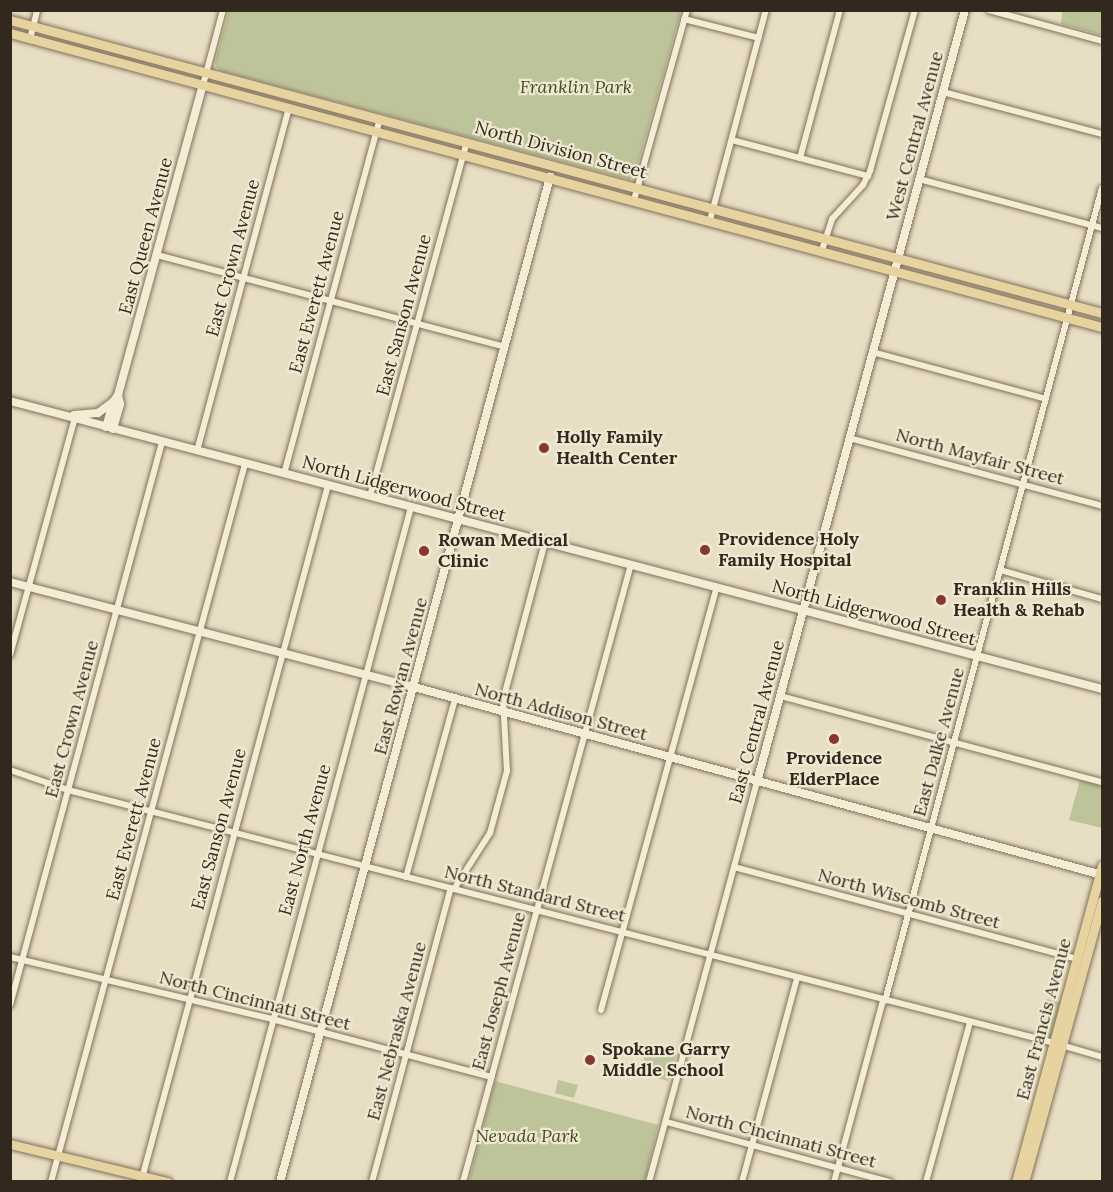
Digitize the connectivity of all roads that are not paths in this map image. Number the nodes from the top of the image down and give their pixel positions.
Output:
1 (38, 10) edge
2 (223, 10) edge
3 (687, 10) edge
4 (766, 10) edge
5 (840, 10) edge
6 (915, 10) edge
7 (965, 10) edge
8 (989, 10) edge
9 (684, 19) junction
10 (10, 20) edge
11 (33, 26) junction
12 (10, 33) edge
13 (759, 38) junction
14 (30, 39) junction
15 (1102, 41) edge
16 (206, 72) junction
17 (203, 85) junction
18 (943, 92) junction
19 (290, 108) junction
20 (380, 119) junction
21 (376, 131) junction
22 (1102, 134) edge
23 (732, 140) junction
24 (467, 142) junction
25 (463, 154) junction
26 (800, 158) junction
27 (868, 176) junction
28 (550, 177) junction
29 (919, 179) junction
30 (637, 188) junction
31 (1102, 188) edge
32 (634, 200) junction
33 (714, 208) junction
34 (710, 220) junction
35 (1092, 225) junction
36 (1102, 228) edge
37 (826, 237) junction
38 (822, 250) junction
39 (157, 255) junction
40 (898, 257) junction
41 (894, 269) junction
42 (244, 278) junction
43 (331, 301) junction
44 (1071, 305) junction
45 (1102, 313) edge
46 (1068, 317) junction
47 (417, 324) junction
48 (1102, 327) edge
49 (504, 347) junction
50 (872, 352) junction
51 (118, 395) junction
52 (1046, 399) junction
53 (10, 401) edge
54 (113, 402) junction
55 (66, 416) junction
56 (75, 418) junction
57 (110, 428) junction
58 (849, 438) junction
59 (162, 442) junction
60 (197, 451) junction
61 (245, 464) junction
62 (284, 474) junction
63 (328, 485) junction
64 (1023, 485) junction
65 (370, 496) junction
66 (1102, 506) edge
67 (411, 507) junction
68 (458, 519) junction
69 (545, 542) junction
70 (631, 564) junction
71 (1000, 570) junction
72 (10, 582) edge
73 (30, 586) junction
74 (717, 587) junction
75 (1102, 599) edge
76 (118, 610) junction
77 (803, 610) junction
78 (200, 631) junction
79 (283, 653) junction
80 (10, 655) edge
81 (977, 656) junction
82 (366, 675) junction
83 (414, 687) junction
84 (1102, 689) edge
85 (780, 696) junction
86 (455, 699) junction
87 (503, 712) junction
88 (586, 734) junction
89 (955, 742) junction
90 (671, 758) junction
91 (10, 770) edge
92 (757, 782) junction
93 (1102, 782) edge
94 (68, 790) junction
95 (151, 811) junction
96 (931, 829) junction
97 (234, 833) junction
98 (316, 854) junction
99 (364, 866) junction
100 (734, 867) junction
101 (1102, 871) edge
102 (406, 877) junction
103 (452, 889) junction
104 (1102, 901) edge
105 (537, 910) junction
106 (908, 915) junction
107 (622, 932) junction
108 (711, 956) junction
109 (10, 957) edge
110 (1077, 959) junction
111 (23, 960) junction
112 (797, 978) junction
113 (105, 980) junction
114 (189, 999) junction
115 (884, 1000) junction
116 (10, 1005) edge
117 (602, 1010) dead end
118 (272, 1019) junction
119 (970, 1022) junction
120 (320, 1032) junction
121 (1058, 1044) junction
122 (406, 1054) junction
123 (1102, 1056) edge
124 (491, 1077) junction
125 (666, 1122) junction
126 (10, 1144) edge
127 (752, 1144) junction
128 (58, 1156) junction
129 (838, 1168) junction
130 (141, 1179) edge
131 (51, 1182) edge
132 (167, 1182) edge
133 (230, 1182) edge
134 (280, 1182) edge
135 (372, 1182) edge
136 (463, 1182) edge
137 (649, 1182) edge
138 (742, 1182) edge
139 (834, 1182) edge
140 (890, 1182) edge
141 (926, 1182) edge
142 (1016, 1182) edge
143 (1024, 1182) edge

1 - 11 street
2 - 16 street
3 - 9 street
4 - 13 street
5 - 26 street
6 - 27 street
7 - 18 street, West Central Avenue
8 - 15 street
9 - 13 street
9 - 30 street
10 - 11 main road, North Division Street
11 - 14 street
11 - 16 main road, North Division Street
12 - 14 main road, North Division Street
13 - 23 street
14 - 17 main road, North Division Street
16 - 17 street
16 - 20 main road, North Division Street
17 - 19 main road, North Division Street
17 - 39 street, East Queen Avenue
18 - 22 street
18 - 29 street, West Central Avenue
19 - 21 main road, North Division Street
19 - 42 street, East Crown Avenue
20 - 21 street, East Everett Avenue
20 - 24 main road, North Division Street
21 - 25 main road, North Division Street
21 - 43 street, East Everett Avenue
23 - 26 street
23 - 33 street
24 - 25 street, East Sanson Avenue
24 - 30 main road, North Division Street
25 - 28 main road, North Division Street
25 - 47 street, East Sanson Avenue
26 - 27 street
27 - 37 street
28 - 32 main road, North Division Street
28 - 49 street, East Rowan Avenue
29 - 35 street
29 - 40 street, West Central Avenue
30 - 32 street
30 - 33 main road, North Division Street
31 - 35 street, East Dalke Avenue
32 - 34 main road, North Division Street
33 - 34 street
33 - 37 main road, North Division Street
34 - 38 main road, North Division Street
35 - 36 street
35 - 44 street, East Dalke Avenue
37 - 38 street
37 - 40 main road, North Division Street
38 - 41 main road, North Division Street
39 - 42 street
39 - 51 street, East Queen Avenue
40 - 41 street, West Central Avenue
40 - 44 main road, North Division Street
41 - 46 main road, North Division Street
41 - 50 street, East Central Avenue
42 - 43 street
42 - 60 street, East Crown Avenue
43 - 47 street
43 - 62 street, East Everett Avenue
44 - 45 main road, North Division Street
44 - 46 street, East Dalke Avenue
46 - 48 main road, North Division Street
46 - 52 street, East Dalke Avenue
47 - 49 street
47 - 65 street, East Sanson Avenue
49 - 68 street, East Rowan Avenue
50 - 52 street
50 - 58 street, East Central Avenue
51 - 54 street, East Queen Avenue
51 - 57 street, East Queen Avenue
52 - 64 street, East Dalke Avenue
53 - 55 street, North Lidgerwood Street
54 - 55 street
54 - 57 street, East Queen Avenue
55 - 56 street, North Lidgerwood Street
56 - 57 street, North Lidgerwood Street
56 - 73 street
57 - 59 street, North Lidgerwood Street
58 - 64 street, North Mayfair Street
58 - 77 street, East Central Avenue
59 - 60 street, North Lidgerwood Street
59 - 76 street, East Crown Avenue
60 - 61 street, North Lidgerwood Street
61 - 62 street, North Lidgerwood Street
61 - 78 street, East Everett Avenue
62 - 63 street, North Lidgerwood Street
63 - 65 street, North Lidgerwood Street
63 - 79 street, East Sanson Avenue
64 - 66 street, North Mayfair Street
64 - 71 street, East Dalke Avenue
65 - 67 street, North Lidgerwood Street
67 - 68 street, North Lidgerwood Street
67 - 82 street, East North Avenue
68 - 69 street, North Lidgerwood Street
68 - 83 street, East Rowan Avenue
69 - 70 street, North Lidgerwood Street
69 - 87 street, East Nebraska Avenue
70 - 74 street, North Lidgerwood Street
70 - 88 street, East Joseph Avenue
71 - 75 street
71 - 81 street, East Dalke Avenue
72 - 73 street, North Addison Street
73 - 76 street, North Addison Street
73 - 80 street
74 - 77 street, North Lidgerwood Street
74 - 90 street
76 - 78 street, North Addison Street
76 - 94 street, East Crown Avenue
77 - 81 street, North Lidgerwood Street
77 - 85 street, East Central Avenue
78 - 79 street, North Addison Street
78 - 95 street, East Everett Avenue
79 - 82 street, North Addison Street
79 - 97 street, East Sanson Avenue
81 - 84 street, North Lidgerwood Street
81 - 89 street, East Dalke Avenue
82 - 83 street, North Addison Street
82 - 98 street, East North Avenue
83 - 86 street, North Addison Street
83 - 99 street, East Rowan Avenue
85 - 89 street
85 - 92 street, East Central Avenue
86 - 87 street, North Addison Street
86 - 102 street
87 - 88 street, North Addison Street
87 - 103 street, East Nebraska Avenue
88 - 90 street, North Addison Street
88 - 105 street, East Joseph Avenue
89 - 93 street
89 - 96 street, East Dalke Avenue
90 - 92 street, North Addison Street
90 - 107 street
91 - 94 street, North Standard Street
92 - 96 street, North Addison Street
92 - 100 street, East Central Avenue
94 - 95 street, North Standard Street
94 - 111 street, East Crown Avenue
95 - 97 street, North Standard Street
95 - 113 street, East Everett Avenue
96 - 101 street, North Addison Street
96 - 106 street, East Dalke Avenue
97 - 98 street, North Standard Street
97 - 114 street, East Sanson Avenue
98 - 99 street, North Standard Street
98 - 118 street, East North Avenue
99 - 102 street, North Standard Street
99 - 120 street, East Rowan Avenue
100 - 106 street, North Wiscomb Street
100 - 108 street, East Central Avenue
101 - 110 main road, East Francis Avenue
102 - 103 street, North Standard Street
103 - 105 street, North Standard Street
103 - 122 street, East Nebraska Avenue
104 - 121 main road, East Francis Avenue
105 - 107 street, North Standard Street
105 - 124 street, East Joseph Avenue
106 - 110 street, North Wiscomb Street
106 - 115 street, East Dalke Avenue
107 - 108 street, North Standard Street
107 - 117 street
108 - 112 street, North Standard Street
108 - 125 street, East Central Avenue
109 - 111 street, North Cincinnati Street
110 - 121 main road, East Francis Avenue
111 - 113 street, North Cincinnati Street
111 - 116 street, East Crown Avenue
112 - 115 street, North Standard Street
112 - 127 street
113 - 114 street, North Cincinnati Street
113 - 128 street, East Everett Avenue
114 - 118 street, North Cincinnati Street
114 - 130 street, East Sanson Avenue
115 - 119 street, North Standard Street
115 - 129 street, East Dalke Avenue
118 - 120 street, North Cincinnati Street
118 - 133 street, East North Avenue
119 - 121 street, North Standard Street
119 - 141 street
120 - 122 street, North Cincinnati Street
120 - 134 street, East Rowan Avenue
121 - 123 street, North Standard Street
121 - 142 main road, East Francis Avenue
121 - 143 main road, East Francis Avenue
122 - 124 street, North Cincinnati Street
122 - 135 street, East Nebraska Avenue
124 - 136 street, East Joseph Avenue
125 - 127 street, North Cincinnati Street
125 - 137 street, East Central Avenue
126 - 128 main road
127 - 129 street, North Cincinnati Street
127 - 138 street
128 - 130 main road
128 - 131 street, East Everett Avenue
129 - 139 street, East Dalke Avenue
129 - 140 street, North Cincinnati Street
130 - 132 main road

